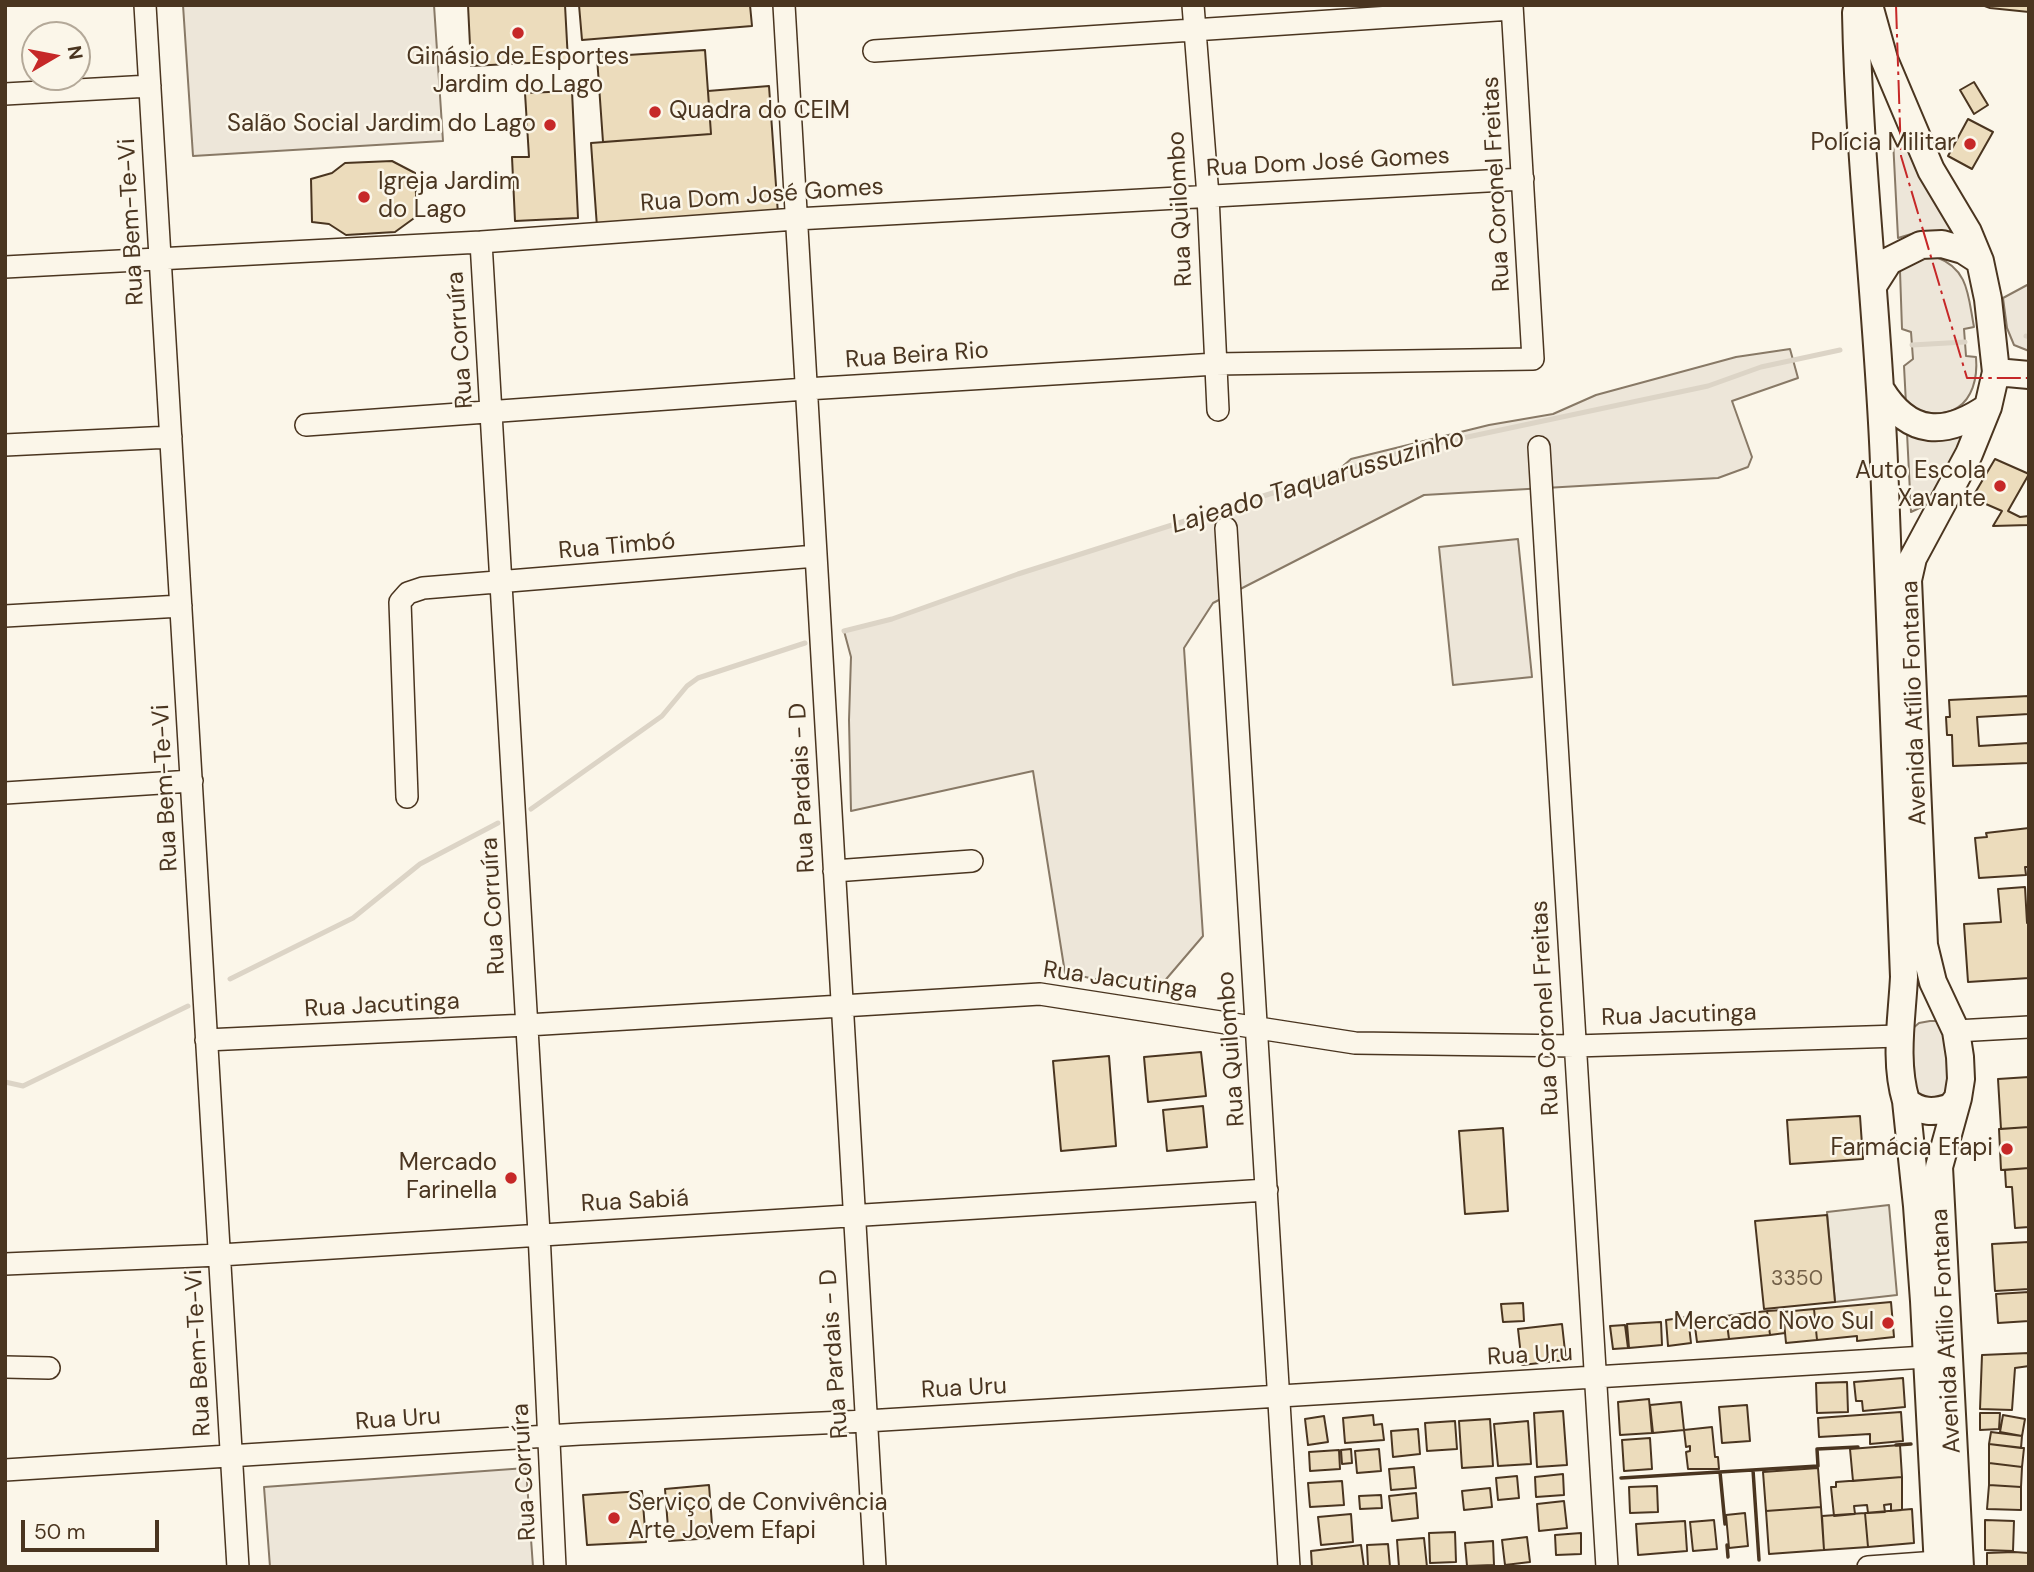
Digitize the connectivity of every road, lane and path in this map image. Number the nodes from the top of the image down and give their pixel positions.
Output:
1 (145, 5) edge
2 (785, 5) edge
3 (1193, 5) edge
4 (1858, 5) edge
5 (1869, 5) edge
6 (1512, 7) edge
7 (1194, 30) junction
8 (874, 51) dead end
9 (150, 86) junction
10 (5, 94) edge
11 (1522, 179) junction
12 (1208, 196) junction
13 (796, 219) junction
14 (481, 242) junction
15 (160, 257) junction
16 (1980, 261) junction
17 (5, 267) edge
18 (1873, 286) junction
19 (1533, 359) joint
20 (1216, 364) junction
21 (1996, 372) junction
22 (2029, 375) edge
23 (806, 389) junction
24 (1881, 390) junction
25 (1988, 407) junction
26 (1219, 410) dead end
27 (491, 412) junction
28 (306, 425) dead end
29 (172, 437) junction
30 (5, 445) edge
31 (1539, 447) dead end
32 (1226, 528) dead end
33 (816, 556) junction
34 (502, 584) junction
35 (181, 606) junction
36 (5, 616) edge
37 (192, 781) junction
38 (5, 793) edge
39 (407, 797) dead end
40 (972, 861) dead end
41 (834, 871) junction
42 (842, 1007) junction
43 (1953, 1025) junction
44 (527, 1026) junction
45 (1256, 1027) junction
46 (2029, 1027) edge
47 (1900, 1031) junction
48 (206, 1040) junction
49 (1575, 1046) junction
50 (1958, 1098) junction
51 (1906, 1101) junction
52 (1267, 1190) junction
53 (853, 1216) junction
54 (540, 1234) junction
55 (220, 1255) junction
56 (5, 1265) edge
57 (1926, 1357) junction
58 (5, 1367) edge
59 (49, 1368) dead end
60 (1595, 1378) junction
61 (1280, 1396) junction
62 (866, 1421) junction
63 (549, 1437) junction
64 (231, 1457) junction
65 (5, 1470) edge
66 (1945, 1565) edge
67 (238, 1567) edge
68 (555, 1567) edge
69 (875, 1567) edge
70 (1289, 1567) edge
71 (1607, 1567) edge
72 (1868, 1567) edge

1 - 9 street, Rua Bem-Te-Vi
2 - 13 street, Rua Pardais - D
3 - 7 street, Rua Quilombo
4 - 18 main road, Avenida Atílio Fontana
5 - 16 main road, Avenida Atílio Fontana
6 - 7 street
6 - 11 street, Rua Coronel Freitas
7 - 8 street
7 - 12 street, Rua Quilombo
9 - 10 street
9 - 15 street, Rua Bem-Te-Vi
11 - 12 street, Rua Dom José Gomes
11 - 19 street, Rua Coronel Freitas
12 - 13 street, Rua Dom José Gomes
12 - 20 street, Rua Quilombo
13 - 14 street, Rua Dom José Gomes
13 - 23 street, Rua Pardais - D
14 - 15 street, Rua Dom José Gomes
14 - 27 street, Rua Corruíra
15 - 17 street, Rua Dom José Gomes
15 - 29 street, Rua Bem-Te-Vi
16 - 18 main road
16 - 21 main road, Avenida Atílio Fontana
18 - 24 main road, Avenida Atílio Fontana
19 - 20 street, Rua Beira Rio
20 - 23 street, Rua Beira Rio
20 - 26 street, Rua Quilombo
21 - 22 main road
21 - 25 main road, Avenida Atílio Fontana
23 - 27 street, Rua Beira Rio
23 - 33 street, Rua Pardais - D
24 - 25 main road
24 - 47 main road, Avenida Atílio Fontana
25 - 43 main road, Avenida Atílio Fontana
27 - 28 street, Rua Beira Rio
27 - 34 street, Rua Corruíra
29 - 30 street
29 - 35 street, Rua Bem-Te-Vi
31 - 49 street, Rua Coronel Freitas
32 - 45 street, Rua Quilombo
33 - 34 street, Rua Timbó
33 - 41 street, Rua Pardais - D
34 - 39 street, Rua Timbó
34 - 44 street, Rua Corruíra
35 - 36 street
35 - 37 street, Rua Bem-Te-Vi
37 - 38 street
37 - 48 street, Rua Bem-Te-Vi
40 - 41 street
41 - 42 street, Rua Pardais - D
42 - 44 street, Rua Jacutinga
42 - 45 street, Rua Jacutinga
42 - 53 street, Rua Pardais - D
43 - 46 street
43 - 47 main road
43 - 50 main road
44 - 48 street, Rua Jacutinga
44 - 54 street, Rua Corruíra
45 - 49 street, Rua Jacutinga
45 - 52 street, Rua Quilombo
47 - 49 street, Rua Jacutinga
47 - 51 main road
48 - 55 street, Rua Bem-Te-Vi
49 - 60 street, Rua Coronel Freitas
50 - 51 main road
50 - 66 main road, Avenida Atílio Fontana
51 - 57 main road, Avenida Atílio Fontana
52 - 53 street, Rua Sabiá
52 - 61 street, Rua Quilombo
53 - 54 street, Rua Sabiá
53 - 62 street, Rua Pardais - D
54 - 55 street, Rua Sabiá
54 - 63 street, Rua Corruíra
55 - 56 street, Rua Sabiá
55 - 64 street, Rua Bem-Te-Vi
57 - 60 street, Rua Uru
57 - 66 main road, Avenida Atílio Fontana
58 - 59 street
60 - 61 street, Rua Uru
60 - 71 street, Rua Coronel Freitas
61 - 62 street, Rua Uru
61 - 70 street, Rua Quilombo
62 - 63 street, Rua Uru
62 - 69 street, Rua Pardais - D
63 - 64 street, Rua Uru
63 - 68 street, Rua Corruíra
64 - 65 street, Rua Uru
64 - 67 street, Rua Bem-Te-Vi
66 - 72 street

